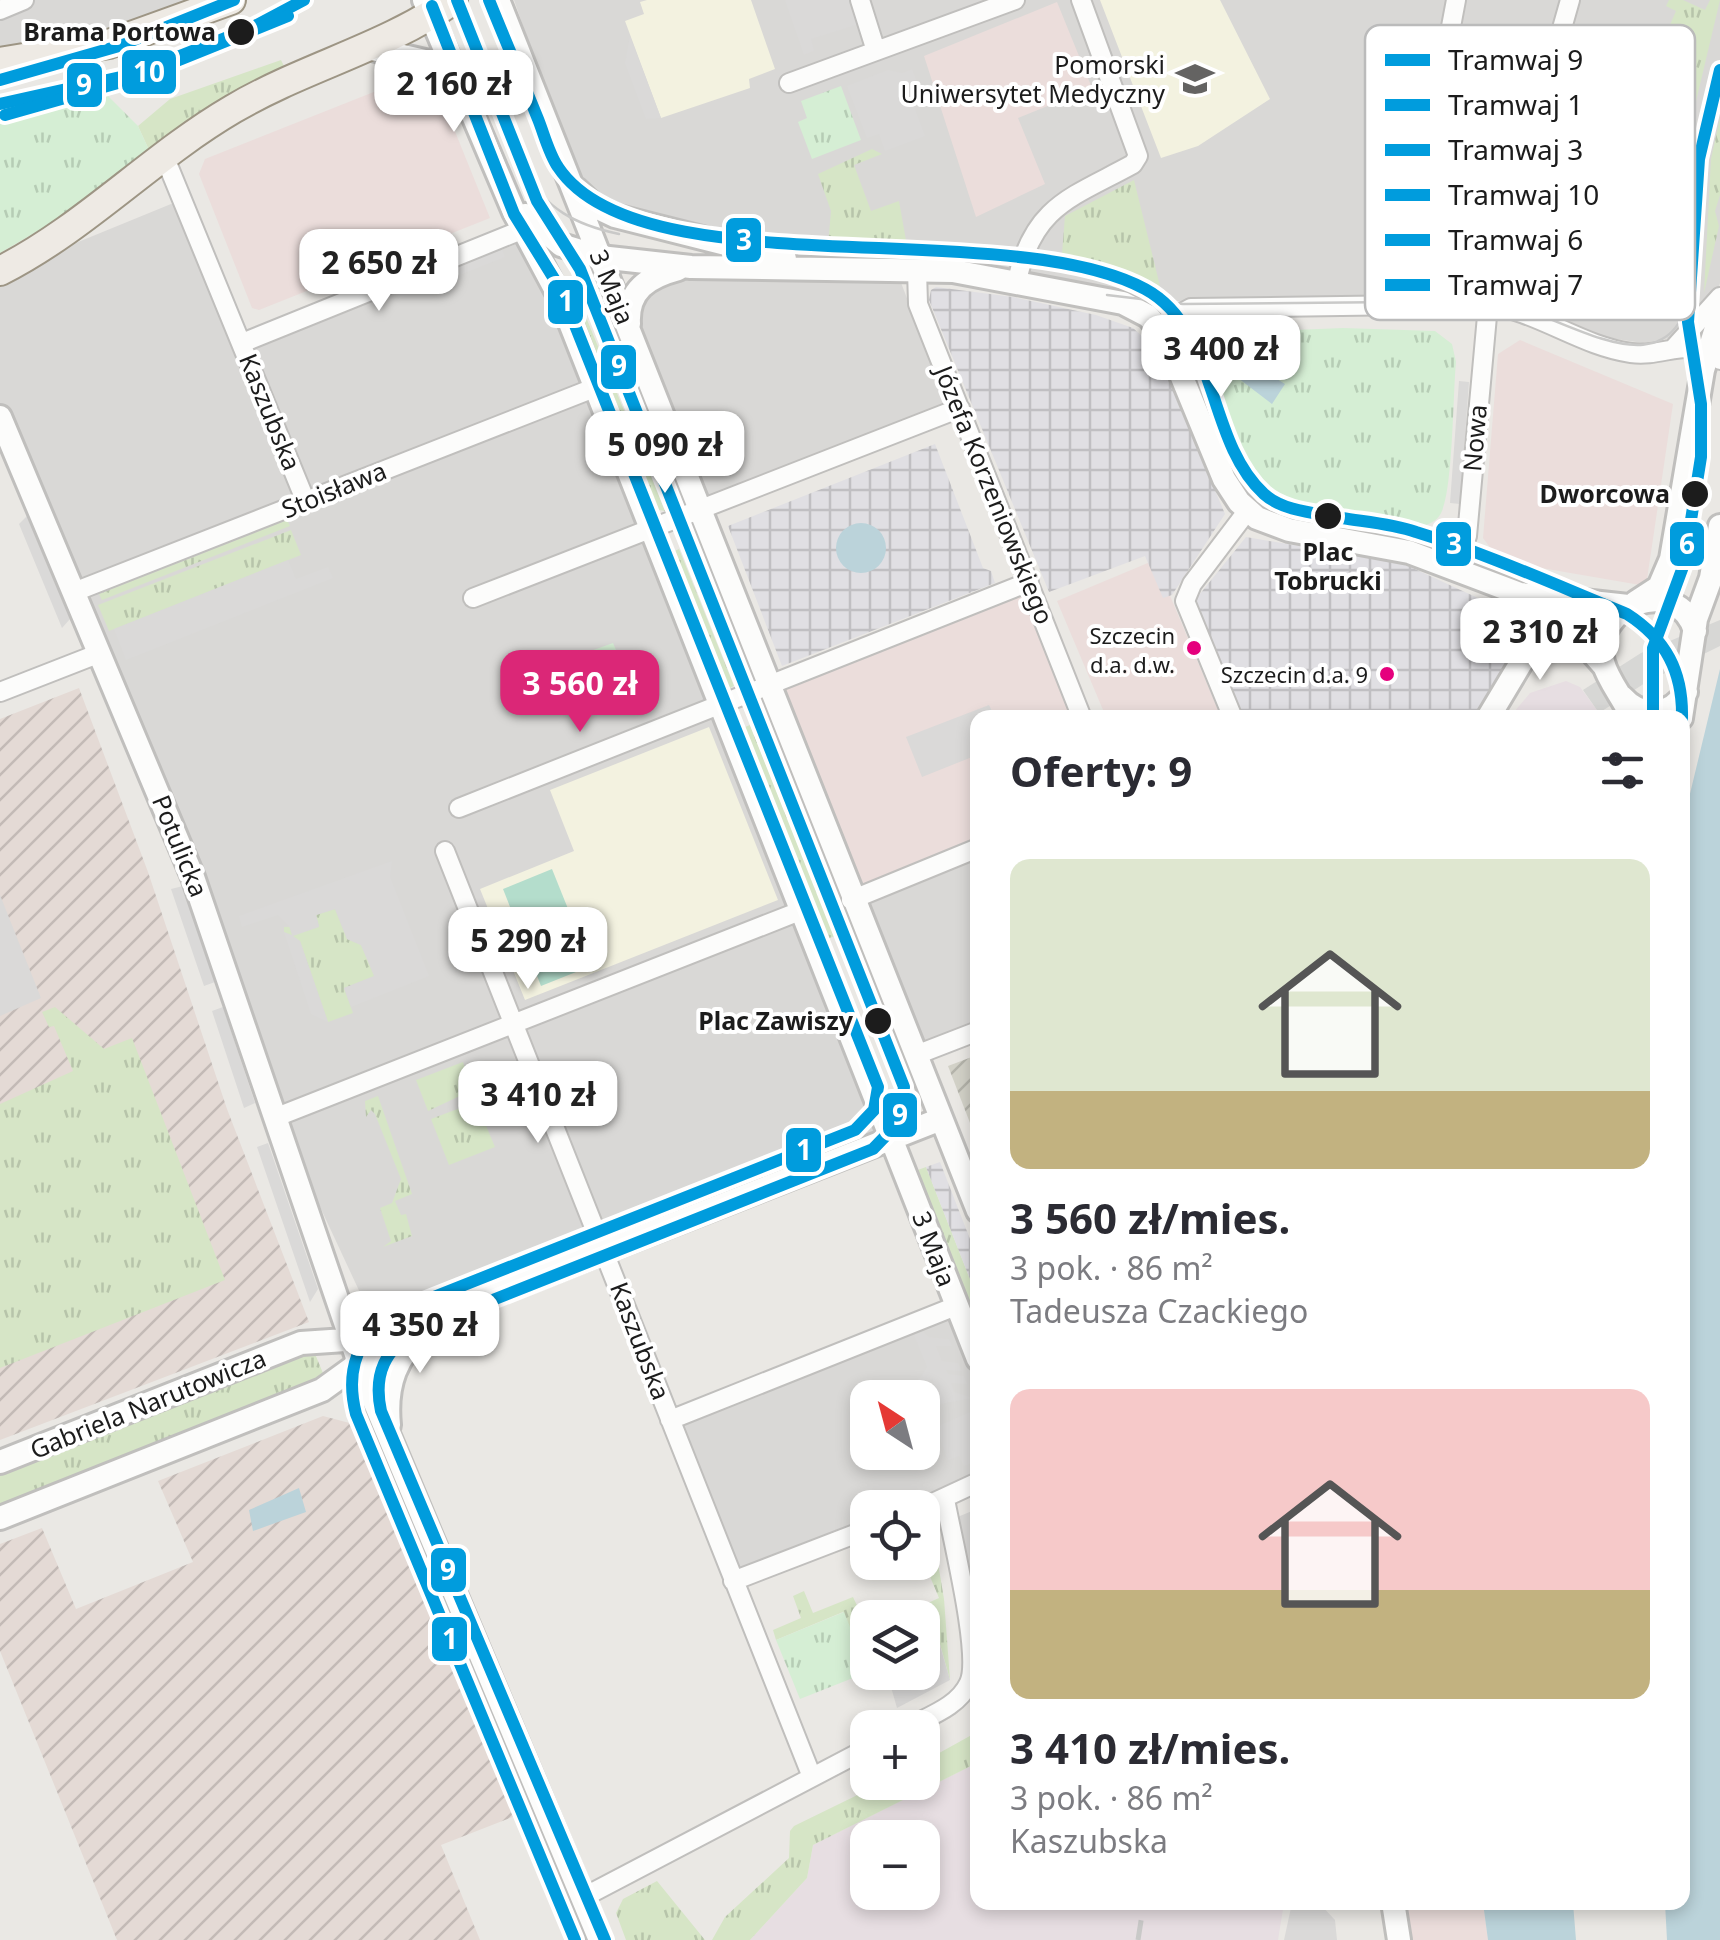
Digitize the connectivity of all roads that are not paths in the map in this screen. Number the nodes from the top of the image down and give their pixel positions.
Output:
1 (24, 0) edge
2 (231, 0) edge
3 (486, 0) edge
4 (498, 0) edge
5 (510, 0) edge
6 (860, 0) edge
7 (1014, 0) edge
8 (1082, 0) edge
9 (1456, 0) edge
10 (1570, 0) edge
11 (437, 4) edge
12 (0, 10) edge
13 (1451, 25) edge
14 (1564, 25) edge
15 (516, 44) junction
16 (368, 48) junction
17 (876, 51) junction
18 (0, 62) edge
19 (459, 79) junction
20 (790, 83) dead end
21 (164, 158) junction
22 (497, 170) junction
23 (570, 178) junction
24 (524, 230) junction
25 (600, 257) junction
26 (691, 267) junction
27 (822, 268) junction
28 (917, 270) junction
29 (0, 271) edge
30 (1017, 282) junction
31 (1720, 297) edge
32 (1365, 306) edge
33 (1720, 314) edge
34 (1486, 320) edge
35 (1542, 320) edge
36 (1158, 326) junction
37 (630, 332) junction
38 (242, 342) junction
39 (1672, 349) junction
40 (1714, 355) edge
41 (594, 388) junction
42 (960, 408) junction
43 (0, 417) edge
44 (306, 502) junction
45 (699, 508) junction
46 (1248, 510) junction
47 (1720, 526) edge
48 (649, 528) junction
49 (1455, 569) junction
50 (1029, 582) junction
51 (74, 592) junction
52 (1520, 594) junction
53 (1561, 596) junction
54 (472, 598) dead end
55 (1632, 604) junction
56 (1549, 622) junction
57 (1695, 632) junction
58 (100, 653) junction
59 (1604, 666) junction
60 (767, 685) junction
61 (1687, 690) junction
62 (0, 692) edge
63 (719, 705) junction
64 (1627, 708) edge
65 (1079, 710) edge
66 (1229, 710) edge
67 (1493, 710) edge
68 (1666, 710) edge
69 (1683, 710) edge
70 (460, 808) dead end
71 (445, 851) dead end
72 (970, 851) edge
73 (851, 900) junction
74 (800, 911) junction
75 (514, 1024) junction
76 (970, 1034) edge
77 (916, 1056) junction
78 (274, 1118) junction
79 (941, 1119) junction
80 (890, 1138) junction
81 (970, 1174) edge
82 (606, 1252) junction
83 (332, 1286) junction
84 (956, 1306) junction
85 (459, 1309) junction
86 (414, 1326) junction
87 (351, 1340) junction
88 (970, 1340) edge
89 (302, 1343) junction
90 (358, 1364) junction
91 (322, 1390) junction
92 (670, 1420) junction
93 (383, 1424) junction
94 (394, 1449) junction
95 (0, 1462) edge
96 (970, 1486) edge
97 (945, 1499) junction
98 (940, 1501) edge
99 (0, 1518) edge
100 (850, 1536) edge
101 (733, 1581) junction
102 (970, 1605) edge
103 (970, 1677) edge
104 (940, 1710) edge
105 (850, 1757) edge
106 (812, 1777) junction
107 (582, 1898) junction
108 (1394, 1910) edge
109 (600, 1940) edge
110 (1399, 1940) edge

1 - 12 street
2 - 18 main road
3 - 15 street
4 - 15 street
5 - 15 street
6 - 17 street
7 - 17 street
8 - 30 street
9 - 13 street
10 - 14 street, Nowa
11 - 16 main road
11 - 19 street
15 - 23 street, 3 Maja
16 - 19 street
16 - 21 main road
17 - 20 street
19 - 22 street
21 - 29 main road
21 - 38 street, Kaszubska
22 - 24 street, 3 Maja
22 - 25 street
23 - 25 street, 3 Maja
23 - 27 street
24 - 38 street
24 - 41 street, 3 Maja
25 - 26 street
25 - 37 street, 3 Maja
26 - 27 street
26 - 37 street
27 - 28 street
28 - 30 street
28 - 42 street, Józefa Korzeniowskiego
30 - 36 street
31 - 39 street
32 - 36 street
33 - 40 street
34 - 49 street, Nowa
35 - 39 street
36 - 46 street
37 - 45 street, 3 Maja
38 - 44 street, Kaszubska
39 - 40 street
40 - 55 street
41 - 44 street, Stoisława
41 - 48 street, 3 Maja
42 - 45 street
42 - 50 street, Józefa Korzeniowskiego
43 - 51 street, Potulicka
44 - 51 street, Stoisława
45 - 48 street
45 - 60 street, 3 Maja
46 - 49 street
46 - 66 street
47 - 57 street
48 - 54 street
48 - 63 street, 3 Maja
49 - 52 street
50 - 60 street
50 - 65 street, Józefa Korzeniowskiego
51 - 58 street, Potulicka
52 - 53 street
52 - 56 street
53 - 55 street
53 - 56 street
55 - 57 street
55 - 59 street
56 - 59 street
56 - 67 street
57 - 61 street
58 - 62 street
58 - 78 street, Potulicka
59 - 64 street
60 - 63 street
60 - 73 street, 3 Maja
61 - 68 street
61 - 69 street
63 - 70 street
63 - 74 street, 3 Maja
71 - 75 street, Kaszubska
72 - 73 street
73 - 77 street, 3 Maja
74 - 75 street
74 - 80 street, 3 Maja
75 - 78 street
75 - 82 street, Kaszubska
76 - 77 street
77 - 79 street, 3 Maja
78 - 83 street, Potulicka
79 - 80 street
79 - 81 street, 3 Maja
80 - 82 street, Gabriela Narutowicza
80 - 84 street, 3 Maja
82 - 85 street, Gabriela Narutowicza
82 - 92 street, Kaszubska
83 - 87 street, Potulicka
83 - 89 street
84 - 88 street, 3 Maja
84 - 92 street
85 - 86 street, Gabriela Narutowicza
85 - 94 street, Potulicka
86 - 87 street, Gabriela Narutowicza
86 - 90 street, Gabriela Narutowicza
87 - 89 street, Gabriela Narutowicza
87 - 90 street, Potulicka
89 - 95 street, Gabriela Narutowicza
90 - 91 street, Gabriela Narutowicza
90 - 93 street, Potulicka
91 - 93 street
91 - 99 street, Gabriela Narutowicza
92 - 101 street, Kaszubska
93 - 94 street, Potulicka
94 - 107 street, Potulicka
96 - 97 street
97 - 98 street
97 - 102 street
100 - 101 street
101 - 106 street, Kaszubska
103 - 104 street
105 - 106 street
106 - 107 street
107 - 109 street, Potulicka
108 - 110 street

